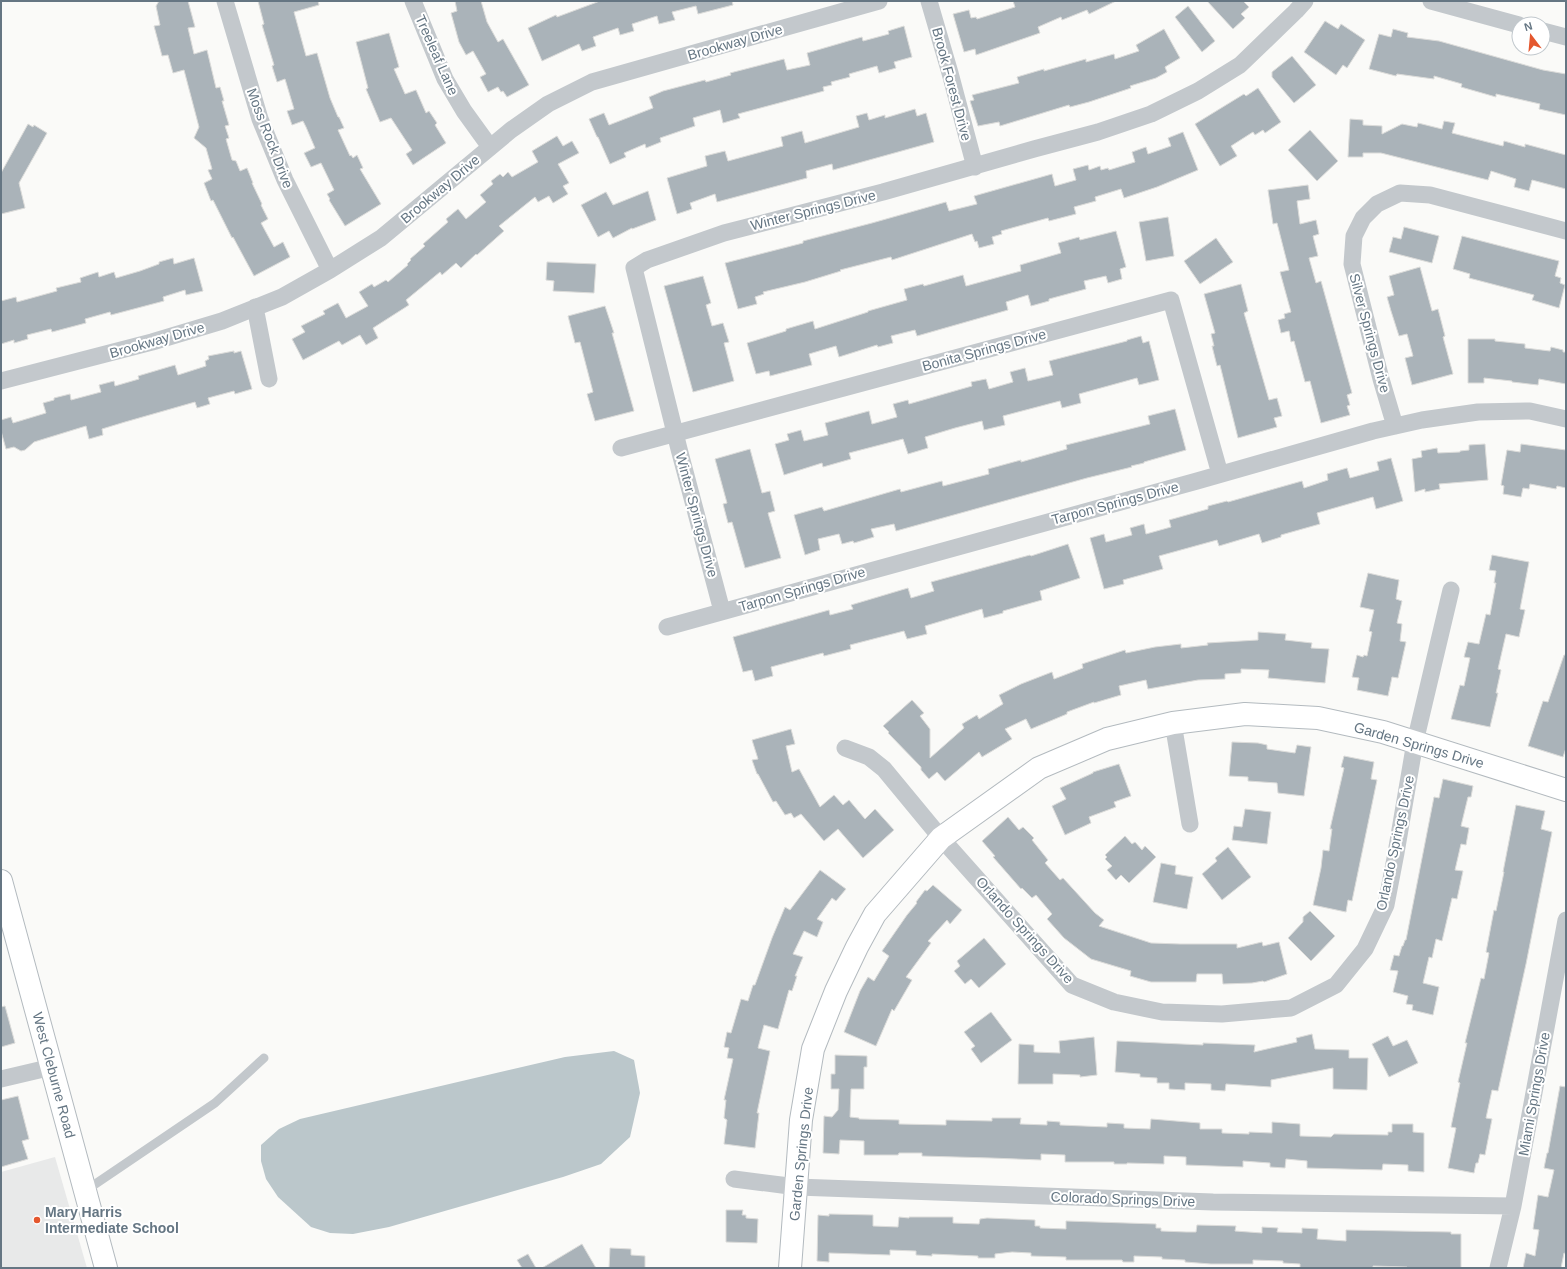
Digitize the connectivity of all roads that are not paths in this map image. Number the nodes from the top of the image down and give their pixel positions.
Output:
1 (225, 1) edge
2 (413, 1) edge
3 (879, 1) edge
4 (929, 1) edge
5 (1304, 1) edge
6 (1431, 1) edge
7 (1511, 23) edge
8 (1551, 33) edge
9 (1566, 37) edge
10 (490, 147) junction
11 (975, 167) junction
12 (1566, 230) edge
13 (330, 270) junction
14 (255, 308) junction
15 (269, 379) dead end
16 (1, 381) edge
17 (1566, 419) edge
18 (1395, 426) junction
19 (675, 434) junction
20 (621, 448) dead end
21 (1220, 474) junction
22 (1452, 590) dead end
23 (722, 612) junction
24 (667, 627) dead end
25 (1173, 722) junction
26 (1415, 742) junction
27 (845, 748) dead end
28 (1566, 790) edge
29 (1190, 824) dead end
30 (941, 838) junction
31 (1, 881) edge
32 (1566, 920) edge
33 (264, 1058) dead end
34 (52, 1067) junction
35 (1, 1079) edge
36 (734, 1179) dead end
37 (797, 1187) junction
38 (85, 1191) junction
39 (1513, 1206) junction
40 (106, 1268) edge
41 (790, 1268) edge
42 (1498, 1268) edge

1 - 13 street, Moss Rock Drive
2 - 10 street, Treeleaf Lane
3 - 10 street, Brookway Drive
4 - 11 street, Brook Forest Drive
5 - 11 street, Winter Springs Drive
6 - 7 street
8 - 9 street
10 - 13 street, Brookway Drive
11 - 19 street, Winter Springs Drive
12 - 18 street, Silver Springs Drive
13 - 14 street, Brookway Drive
14 - 15 street
14 - 16 street, Brookway Drive
17 - 18 street, Tarpon Springs Drive
18 - 21 street, Tarpon Springs Drive
19 - 20 street, Bonita Springs Drive
19 - 21 street, Bonita Springs Drive
19 - 23 street, Winter Springs Drive
21 - 23 street, Tarpon Springs Drive
22 - 26 street, Orlando Springs Drive
23 - 24 street, Tarpon Springs Drive
25 - 26 street, Garden Springs Drive
25 - 29 street
25 - 30 street, Garden Springs Drive
26 - 28 street, Garden Springs Drive
26 - 30 street, Orlando Springs Drive
27 - 30 street, Orlando Springs Drive
30 - 37 street, Garden Springs Drive
31 - 34 street, West Cleburne Road
32 - 39 street, Miami Springs Drive
33 - 38 lane
34 - 35 street
34 - 38 street, West Cleburne Road
36 - 37 street, Colorado Springs Drive
37 - 39 street, Colorado Springs Drive
37 - 41 street, Garden Springs Drive
38 - 40 street, West Cleburne Road
39 - 42 street, Miami Springs Drive

